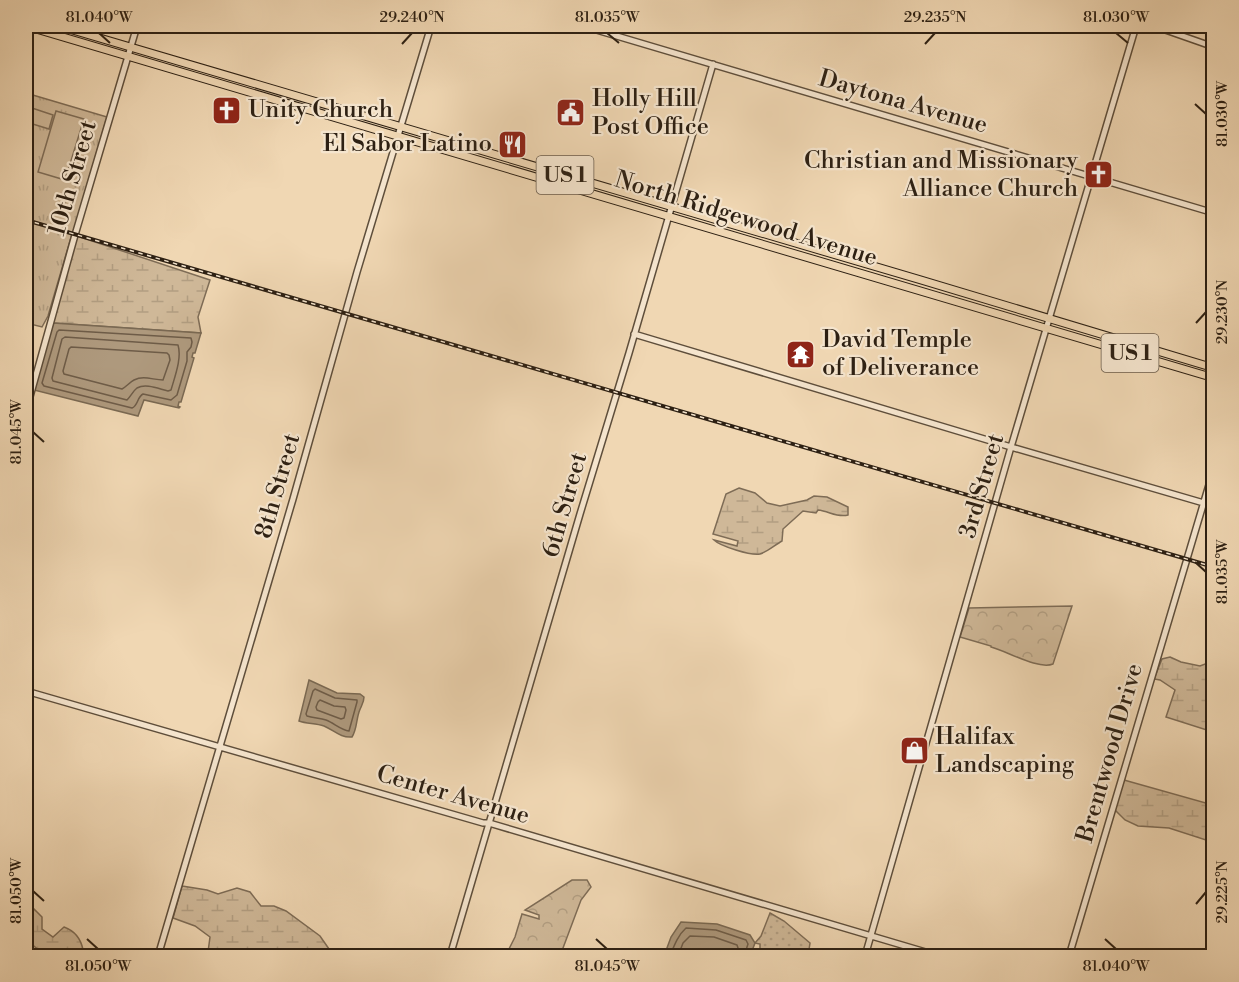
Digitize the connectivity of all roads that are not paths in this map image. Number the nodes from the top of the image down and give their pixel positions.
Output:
1 (26, 26) edge
2 (59, 26) edge
3 (137, 26) edge
4 (431, 26) edge
5 (583, 26) edge
6 (1136, 26) edge
7 (1154, 26) edge
8 (131, 47) junction
9 (1214, 47) edge
10 (128, 56) junction
11 (712, 64) junction
12 (266, 87) junction
13 (279, 91) junction
14 (250, 92) junction
15 (264, 96) junction
16 (401, 127) junction
17 (398, 136) junction
18 (536, 166) junction
19 (519, 172) junction
20 (1092, 177) junction
21 (670, 207) junction
22 (1214, 213) edge
23 (668, 216) junction
24 (820, 251) junction
25 (832, 255) junction
26 (803, 256) junction
27 (818, 260) junction
28 (1049, 319) junction
29 (1047, 328) junction
30 (634, 333) junction
31 (1214, 368) edge
32 (1214, 378) edge
33 (26, 411) edge
34 (1011, 447) junction
35 (1214, 468) edge
36 (1204, 503) junction
37 (1214, 506) edge
38 (26, 691) edge
39 (220, 746) junction
40 (489, 823) junction
41 (871, 936) junction
42 (158, 957) edge
43 (450, 957) edge
44 (865, 957) edge
45 (939, 957) edge
46 (1069, 957) edge

1 - 10 main road, North Ridgewood Avenue / US 1
2 - 8 main road, North Ridgewood Avenue / US 1
3 - 8 street, 10th Street
4 - 16 street, 8th Street
5 - 11 street, Daytona Avenue
6 - 20 street, 3rd Street
7 - 9 street
8 - 10 street, 10th Street
8 - 12 main road, North Ridgewood Avenue / US 1
10 - 14 main road, North Ridgewood Avenue / US 1
10 - 33 street, 10th Street
11 - 20 street, Daytona Avenue
11 - 21 street, 6th Street
12 - 13 main road, North Ridgewood Avenue / US 1
12 - 14 main road
13 - 15 main road
13 - 16 main road, North Ridgewood Avenue / US 1
14 - 15 main road, North Ridgewood Avenue / US 1
15 - 17 main road, North Ridgewood Avenue / US 1
16 - 17 street, 8th Street
16 - 18 main road, North Ridgewood Avenue / US 1
17 - 19 main road, North Ridgewood Avenue / US 1
17 - 39 street, 8th Street
18 - 19 main road
18 - 21 main road, North Ridgewood Avenue / US 1
19 - 23 main road, North Ridgewood Avenue / US 1
20 - 22 street, Daytona Avenue
20 - 28 street, 3rd Street
21 - 23 street, 6th Street
21 - 24 main road, North Ridgewood Avenue / US 1
23 - 26 main road, North Ridgewood Avenue / US 1
23 - 30 street, 6th Street
24 - 25 main road, North Ridgewood Avenue / US 1
24 - 26 main road
25 - 27 main road
25 - 28 main road, North Ridgewood Avenue / US 1
26 - 27 main road, North Ridgewood Avenue / US 1
27 - 29 main road, North Ridgewood Avenue / US 1
28 - 29 street, 3rd Street
28 - 31 main road, North Ridgewood Avenue / US 1
29 - 32 main road, North Ridgewood Avenue / US 1
29 - 34 street, 3rd Street
30 - 34 street
30 - 40 street, 6th Street
34 - 36 street
34 - 41 street, 3rd Street
35 - 36 street, Brentwood Drive
36 - 37 street
36 - 46 street, Brentwood Drive
38 - 39 street, Center Avenue
39 - 40 street, Center Avenue
39 - 42 street, 8th Street
40 - 41 street, Center Avenue
40 - 43 street, 6th Street
41 - 44 street, 3rd Street
41 - 45 street, Center Avenue

